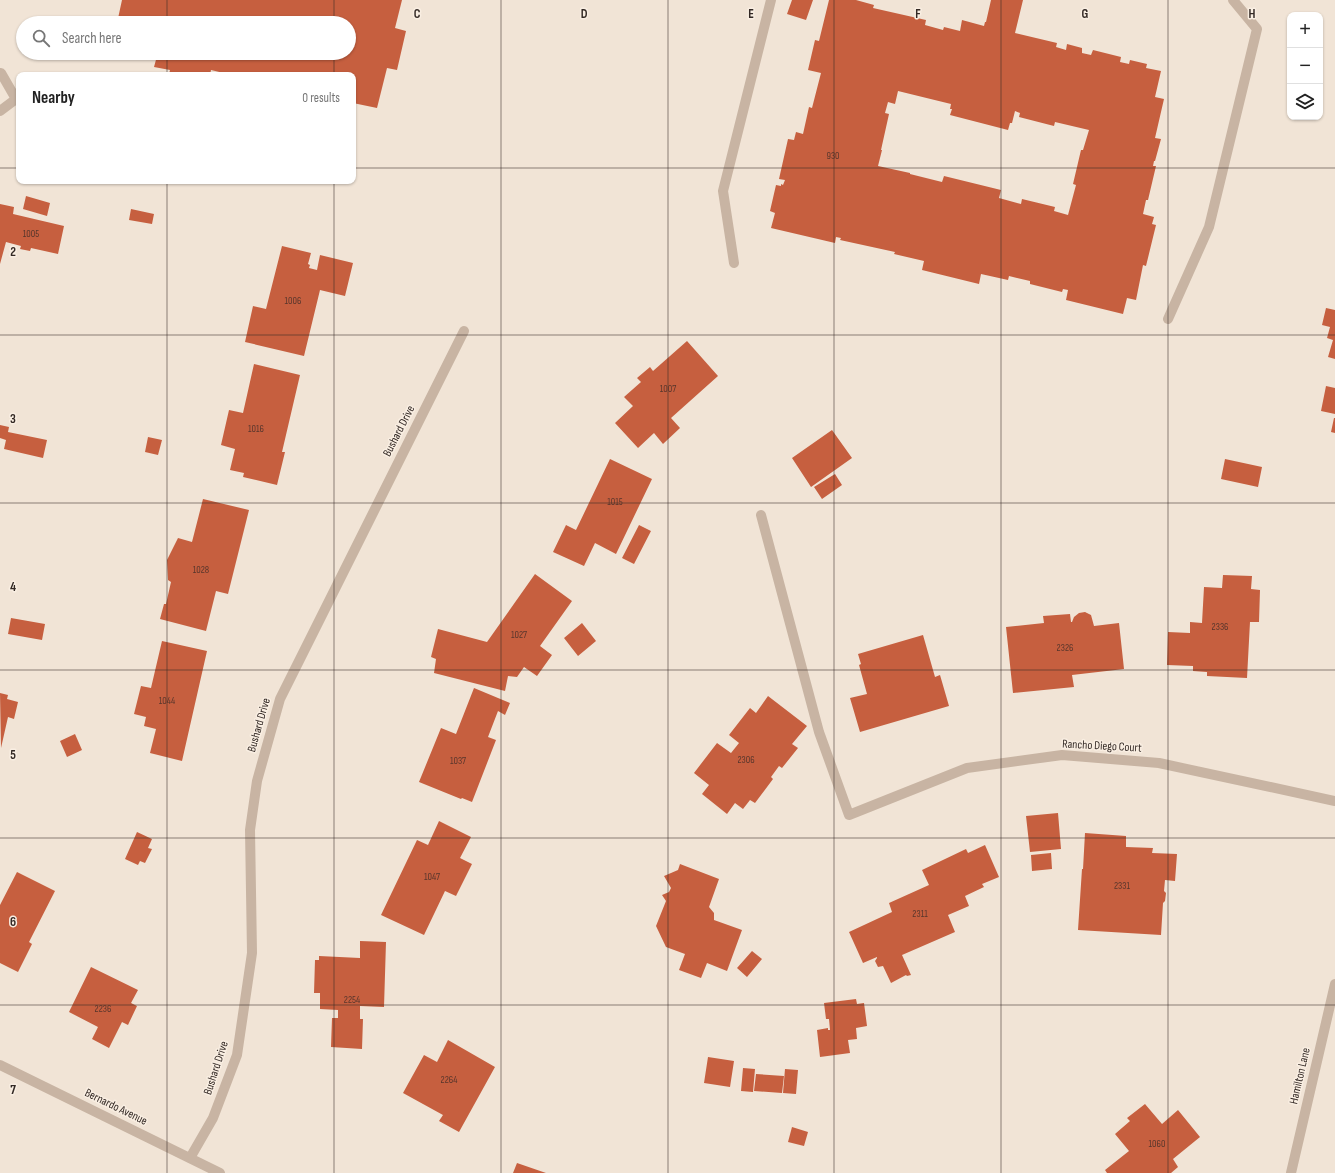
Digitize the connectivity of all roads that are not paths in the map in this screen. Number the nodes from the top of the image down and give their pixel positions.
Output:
1 (771, 0) edge
2 (1233, 0) edge
3 (0, 73) edge
4 (0, 111) edge
5 (734, 263) dead end
6 (1168, 319) dead end
7 (464, 331) dead end
8 (761, 515) dead end
9 (1335, 801) edge
10 (1335, 984) edge
11 (0, 1065) edge
12 (190, 1158) junction
13 (220, 1173) edge
14 (1291, 1173) edge

1 - 5 street
2 - 6 street
3 - 4 street
7 - 12 street, Bushard Drive
8 - 9 street, Rancho Diego Court
10 - 14 street, Hamilton Lane
11 - 12 street, Bernardo Avenue
12 - 13 street, Bernardo Avenue

